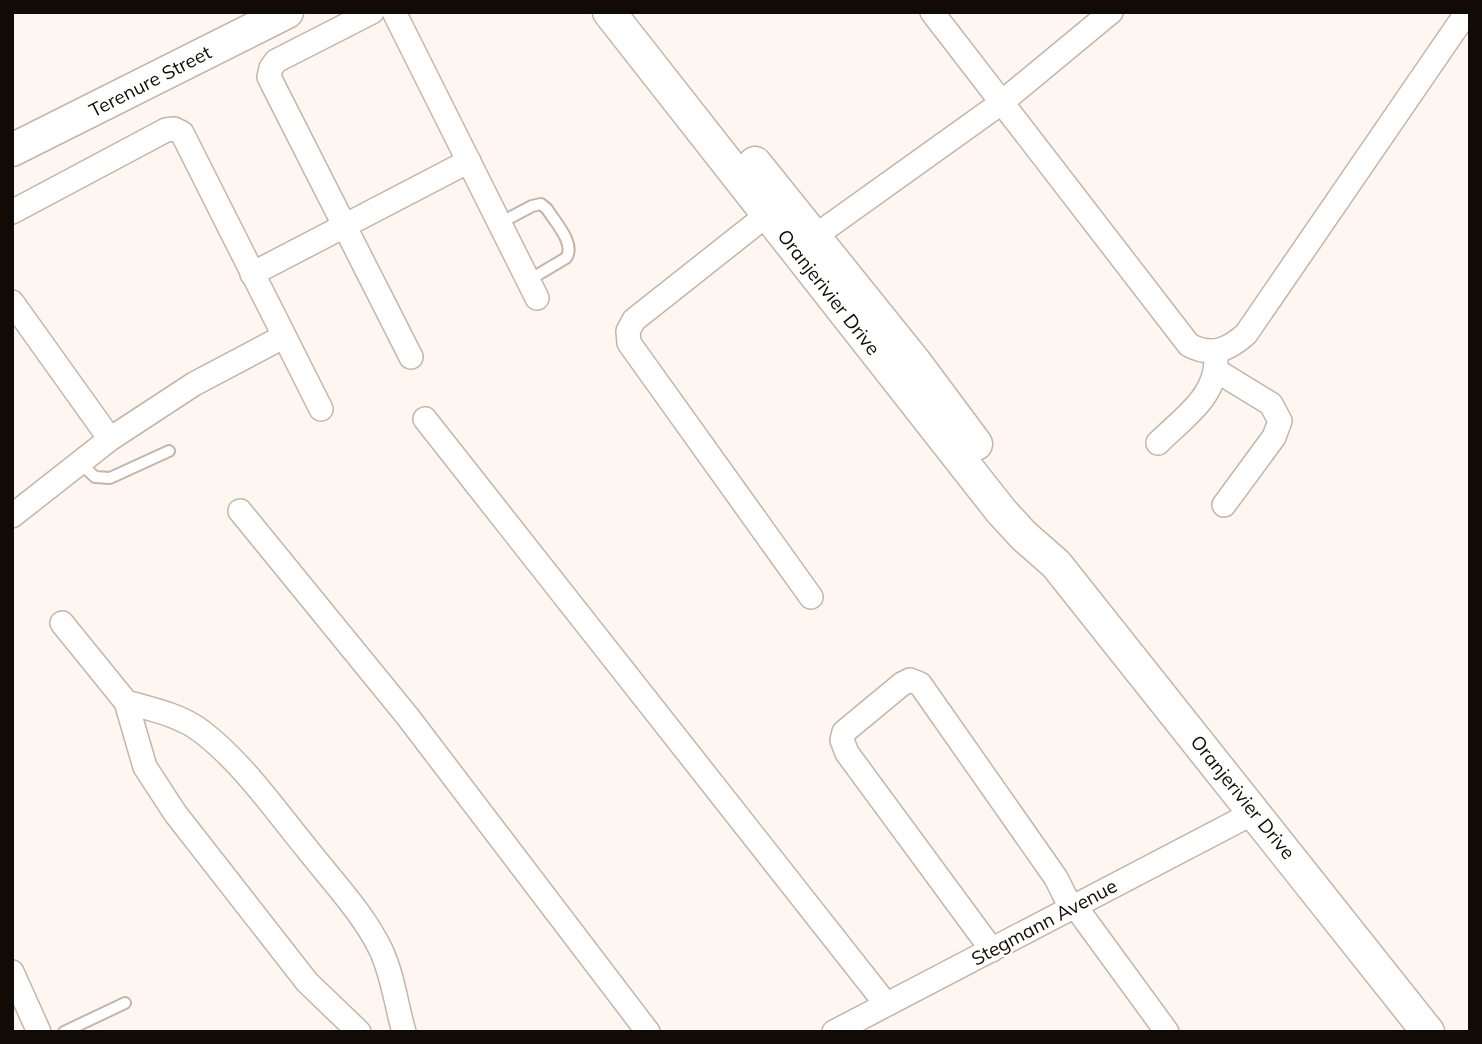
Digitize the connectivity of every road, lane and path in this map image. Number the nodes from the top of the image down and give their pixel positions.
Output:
1 (287, 12) edge
2 (372, 12) edge
3 (394, 12) edge
4 (609, 12) edge
5 (629, 12) edge
6 (932, 12) edge
7 (1111, 12) edge
8 (1467, 12) edge
9 (1001, 103) junction
10 (12, 150) edge
11 (469, 160) junction
12 (12, 212) edge
13 (768, 214) junction
14 (500, 223) junction
15 (345, 226) junction
16 (805, 242) junction
17 (252, 274) junction
18 (533, 289) joint
19 (12, 302) edge
20 (283, 337) junction
21 (411, 357) dead end
22 (1216, 362) junction
23 (321, 409) dead end
24 (425, 419) dead end
25 (110, 439) junction
26 (1158, 443) dead end
27 (169, 451) dead end
28 (80, 463) junction
29 (1224, 505) dead end
30 (16, 508) edge
31 (240, 511) dead end
32 (811, 597) dead end
33 (62, 623) dead end
34 (126, 702) junction
35 (1255, 812) junction
36 (1073, 907) junction
37 (992, 950) junction
38 (12, 972) edge
39 (125, 1003) dead end
40 (886, 1004) junction
41 (847, 1029) edge
42 (39, 1032) edge
43 (64, 1032) edge
44 (359, 1032) edge
45 (404, 1032) edge
46 (648, 1032) edge
47 (1167, 1032) edge
48 (1428, 1032) edge

1 - 10 street, Terenure Street
2 - 15 street
3 - 11 street
4 - 13 street, Oranjerivier Drive
5 - 16 street, Oranjerivier Drive
6 - 9 street
7 - 9 street
8 - 22 street
9 - 16 street
9 - 22 street
11 - 14 street
11 - 15 street
12 - 17 street
13 - 16 street, Oranjerivier Drive
13 - 32 street
14 - 18 street
14 - 18 lane
15 - 17 street
15 - 21 street
16 - 35 street, Oranjerivier Drive
17 - 20 street
19 - 25 street
20 - 23 street
20 - 25 street
22 - 26 street
22 - 29 street
24 - 40 street
25 - 28 street
27 - 28 lane
28 - 30 street
31 - 46 street
33 - 34 street
34 - 44 street
34 - 45 street
35 - 36 street, Stegmann Avenue
35 - 48 street, Oranjerivier Drive
36 - 37 street, Stegmann Avenue
36 - 37 street
36 - 47 street
37 - 40 street, Stegmann Avenue
38 - 42 street
39 - 43 lane
40 - 41 street, Stegmann Avenue

